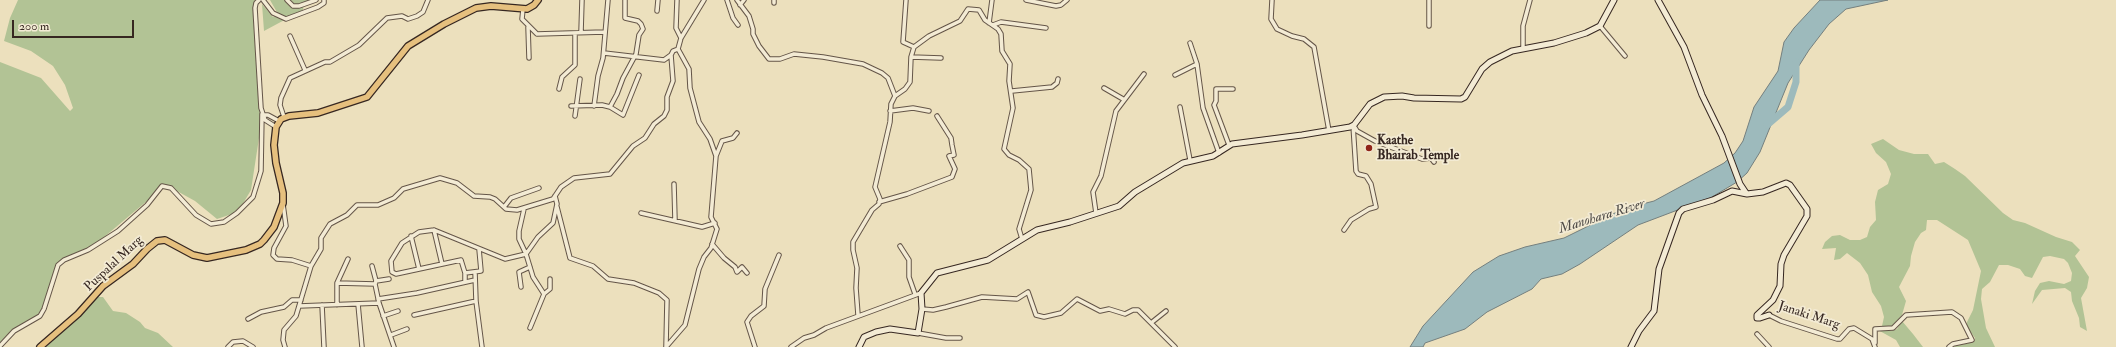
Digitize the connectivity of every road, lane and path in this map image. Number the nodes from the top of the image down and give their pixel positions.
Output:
1 (259, 0) edge
2 (263, 0) edge
3 (287, 0) edge
4 (316, 0) edge
5 (324, 0) edge
6 (428, 0) edge
7 (538, 0) edge
8 (582, 0) edge
9 (608, 0) edge
10 (625, 0) edge
11 (658, 0) edge
12 (677, 0) edge
13 (704, 0) edge
14 (727, 0) edge
15 (737, 0) edge
16 (744, 0) edge
17 (906, 0) edge
18 (992, 0) edge
19 (1026, 0) edge
20 (1067, 0) edge
21 (1272, 0) edge
22 (1429, 0) edge
23 (1530, 0) edge
24 (1614, 0) edge
25 (1658, 0) edge
26 (740, 5) junction
27 (522, 9) junction
28 (657, 11) dead end
29 (991, 24) junction
30 (738, 25) dead end
31 (1430, 26) dead end
32 (1600, 26) junction
33 (528, 27) junction
34 (1046, 28) dead end
35 (581, 32) junction
36 (604, 32) junction
37 (575, 33) junction
38 (290, 36) dead end
39 (681, 38) junction
40 (1190, 43) dead end
41 (914, 47) junction
42 (678, 49) junction
43 (1523, 49) junction
44 (604, 54) junction
45 (671, 55) junction
46 (1625, 56) dead end
47 (634, 57) junction
48 (912, 57) junction
49 (529, 58) dead end
50 (941, 58) dead end
51 (1197, 64) junction
52 (305, 70) junction
53 (1144, 74) dead end
54 (639, 75) dead end
55 (1175, 75) dead end
56 (580, 79) dead end
57 (1058, 79) dead end
58 (1104, 88) dead end
59 (559, 89) dead end
60 (1233, 89) dead end
61 (1012, 91) junction
62 (895, 96) junction
63 (1123, 99) junction
64 (574, 106) junction
65 (594, 106) junction
66 (610, 107) junction
67 (1180, 107) dead end
68 (890, 111) junction
69 (929, 111) dead end
70 (263, 114) junction
71 (575, 116) dead end
72 (937, 116) dead end
73 (280, 122) junction
74 (1353, 125) junction
75 (1329, 131) junction
76 (737, 133) dead end
77 (1229, 145) junction
78 (1219, 153) junction
79 (716, 156) junction
80 (1190, 160) junction
81 (1434, 162) dead end
82 (674, 184) dead end
83 (539, 188) dead end
84 (1747, 194) junction
85 (554, 195) junction
86 (879, 202) junction
87 (283, 203) junction
88 (557, 204) junction
89 (504, 207) junction
90 (524, 209) junction
91 (641, 213) dead end
92 (1096, 213) junction
93 (675, 220) junction
94 (715, 223) junction
95 (434, 230) junction
96 (1344, 230) dead end
97 (411, 236) junction
98 (1022, 240) junction
99 (712, 244) junction
100 (900, 246) dead end
101 (479, 249) junction
102 (526, 254) junction
103 (779, 255) dead end
104 (348, 259) dead end
105 (442, 264) junction
106 (311, 266) junction
107 (372, 266) dead end
108 (530, 267) junction
109 (418, 269) junction
110 (475, 272) junction
111 (465, 273) junction
112 (748, 273) dead end
113 (389, 279) dead end
114 (550, 279) dead end
115 (475, 280) junction
116 (465, 281) junction
117 (376, 282) junction
118 (337, 283) junction
119 (521, 287) dead end
120 (921, 293) junction
121 (544, 294) junction
122 (915, 294) junction
123 (301, 300) junction
124 (378, 301) junction
125 (476, 301) junction
126 (358, 304) junction
127 (322, 305) junction
128 (336, 305) junction
129 (299, 306) junction
130 (922, 309) junction
131 (1166, 311) dead end
132 (398, 312) dead end
133 (414, 315) dead end
134 (858, 315) junction
135 (1769, 315) joint
136 (383, 316) junction
137 (248, 319) dead end
138 (1151, 323) junction
139 (530, 328) dead end
140 (407, 329) dead end
141 (918, 333) junction
142 (391, 334) junction
143 (1757, 334) dead end
144 (960, 338) dead end
145 (1875, 345) edge
146 (0, 346) edge
147 (230, 346) edge
148 (40, 347) edge
149 (253, 347) edge
150 (285, 347) edge
151 (324, 347) edge
152 (362, 347) edge
153 (394, 347) edge
154 (482, 347) edge
155 (666, 347) edge
156 (755, 347) edge
157 (791, 347) edge
158 (859, 347) edge
159 (1175, 347) edge
160 (1631, 347) edge
161 (1769, 347) edge
162 (1949, 347) edge

1 - 70 street
2 - 5 street
3 - 4 street
6 - 52 street
7 - 27 main road
8 - 35 street
9 - 36 street
10 - 47 street
11 - 28 street
12 - 39 street
13 - 39 street
14 - 30 street
15 - 26 street
16 - 26 street
17 - 41 street
18 - 29 street
19 - 20 street
21 - 75 street
22 - 31 street
23 - 43 street
24 - 32 street
25 - 84 street
26 - 62 street
27 - 33 street
27 - 73 main road
29 - 34 street
29 - 41 street
29 - 61 street
32 - 43 street
32 - 46 street
33 - 37 street
33 - 49 street
35 - 36 street
35 - 37 street
36 - 44 street
37 - 59 street
38 - 52 street
39 - 42 street
40 - 51 street
41 - 48 street
42 - 45 street
42 - 79 street
43 - 74 street
44 - 47 street
44 - 65 street
45 - 47 street
45 - 85 street
47 - 66 street
48 - 50 street
48 - 62 street
51 - 55 street
51 - 78 street
52 - 73 street
53 - 63 street
54 - 66 street
56 - 64 street
57 - 61 street
58 - 63 street
60 - 77 street
61 - 98 street
62 - 68 street
63 - 92 street
64 - 65 street
64 - 71 street
65 - 66 street
67 - 80 street
68 - 69 street
68 - 86 street
70 - 73 street
70 - 73 street
70 - 146 street
72 - 86 street
73 - 87 main road, Puspalal Marg
74 - 75 street
74 - 81 street
74 - 96 street
75 - 77 street
76 - 79 street
77 - 78 street
78 - 80 street
79 - 94 street
80 - 92 street
82 - 93 street
83 - 89 street
84 - 135 street, Janaki Marg
84 - 160 street, Janaki Marg
85 - 88 street
85 - 90 street
86 - 134 street
87 - 106 street
87 - 148 main road, Puspalal Marg
88 - 102 street
88 - 155 street
89 - 90 street
89 - 106 street
90 - 102 street
91 - 93 street
92 - 98 street
93 - 94 street
94 - 99 street
95 - 97 street
95 - 101 street
95 - 105 street
97 - 109 street
97 - 109 street
98 - 120 street
99 - 112 street
99 - 155 street
100 - 122 street
101 - 102 street
101 - 110 street
102 - 108 street
103 - 156 street
104 - 118 street
105 - 109 street
105 - 111 street
106 - 123 street
107 - 117 street
108 - 119 street
108 - 121 street
110 - 111 street
110 - 115 street
111 - 116 street
113 - 117 street
114 - 121 street
115 - 116 street
115 - 125 street
116 - 124 street
117 - 118 street
117 - 124 street
118 - 128 street
120 - 122 street
120 - 130 street
121 - 139 street
122 - 134 street
123 - 129 street
123 - 137 street
124 - 126 street
124 - 136 street
125 - 133 street
125 - 154 street
126 - 128 street
126 - 152 street
127 - 128 street
127 - 129 street
127 - 151 street
129 - 150 street
130 - 138 street
130 - 141 street
131 - 138 street
132 - 136 street
134 - 157 street
135 - 145 street, Janaki Marg
136 - 142 street
138 - 159 street
140 - 142 street
141 - 144 street
141 - 158 street
142 - 153 street
143 - 161 street
145 - 162 street
147 - 149 street

